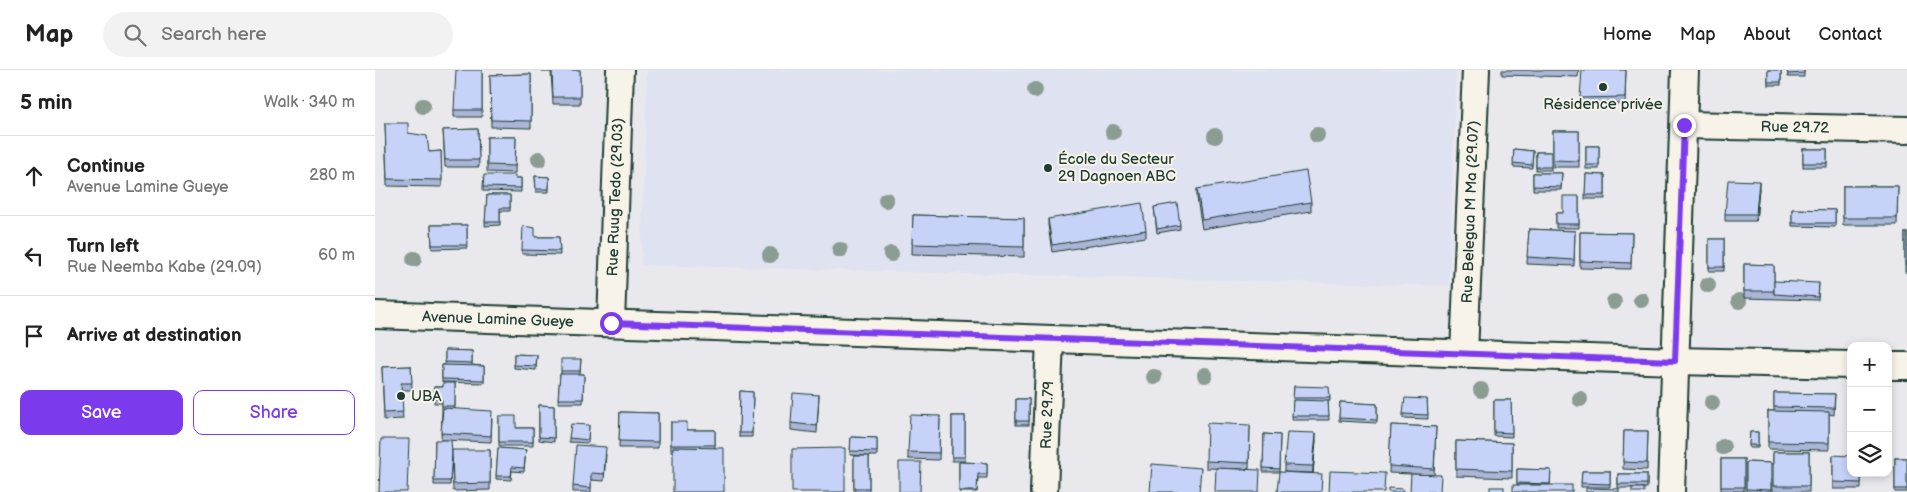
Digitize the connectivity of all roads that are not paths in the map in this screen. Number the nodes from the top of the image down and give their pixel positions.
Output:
1 (620, 70) edge
2 (1476, 70) edge
3 (1685, 70) edge
4 (1684, 125) junction
5 (1907, 130) edge
6 (375, 315) edge
7 (611, 323) junction
8 (1050, 339) junction
9 (1464, 354) junction
10 (1675, 361) junction
11 (1847, 365) edge
12 (1892, 366) edge
13 (1907, 366) edge
14 (1044, 492) edge
15 (1671, 492) edge

1 - 7 street, Rue Ruug Tedo (29.03)
2 - 9 street, Rue Belegua M Ma (29.07)
3 - 4 street
4 - 5 street, Rue 29.72
4 - 10 street
6 - 7 street, Avenue Lamine Gueye
7 - 8 street, Avenue Lamine Gueye
8 - 9 street, Avenue Lamine Gueye
8 - 14 street, Rue 29.79
9 - 10 street, Avenue Lamine Gueye
10 - 11 street, Avenue Lamine Gueye
10 - 15 street
12 - 13 street

